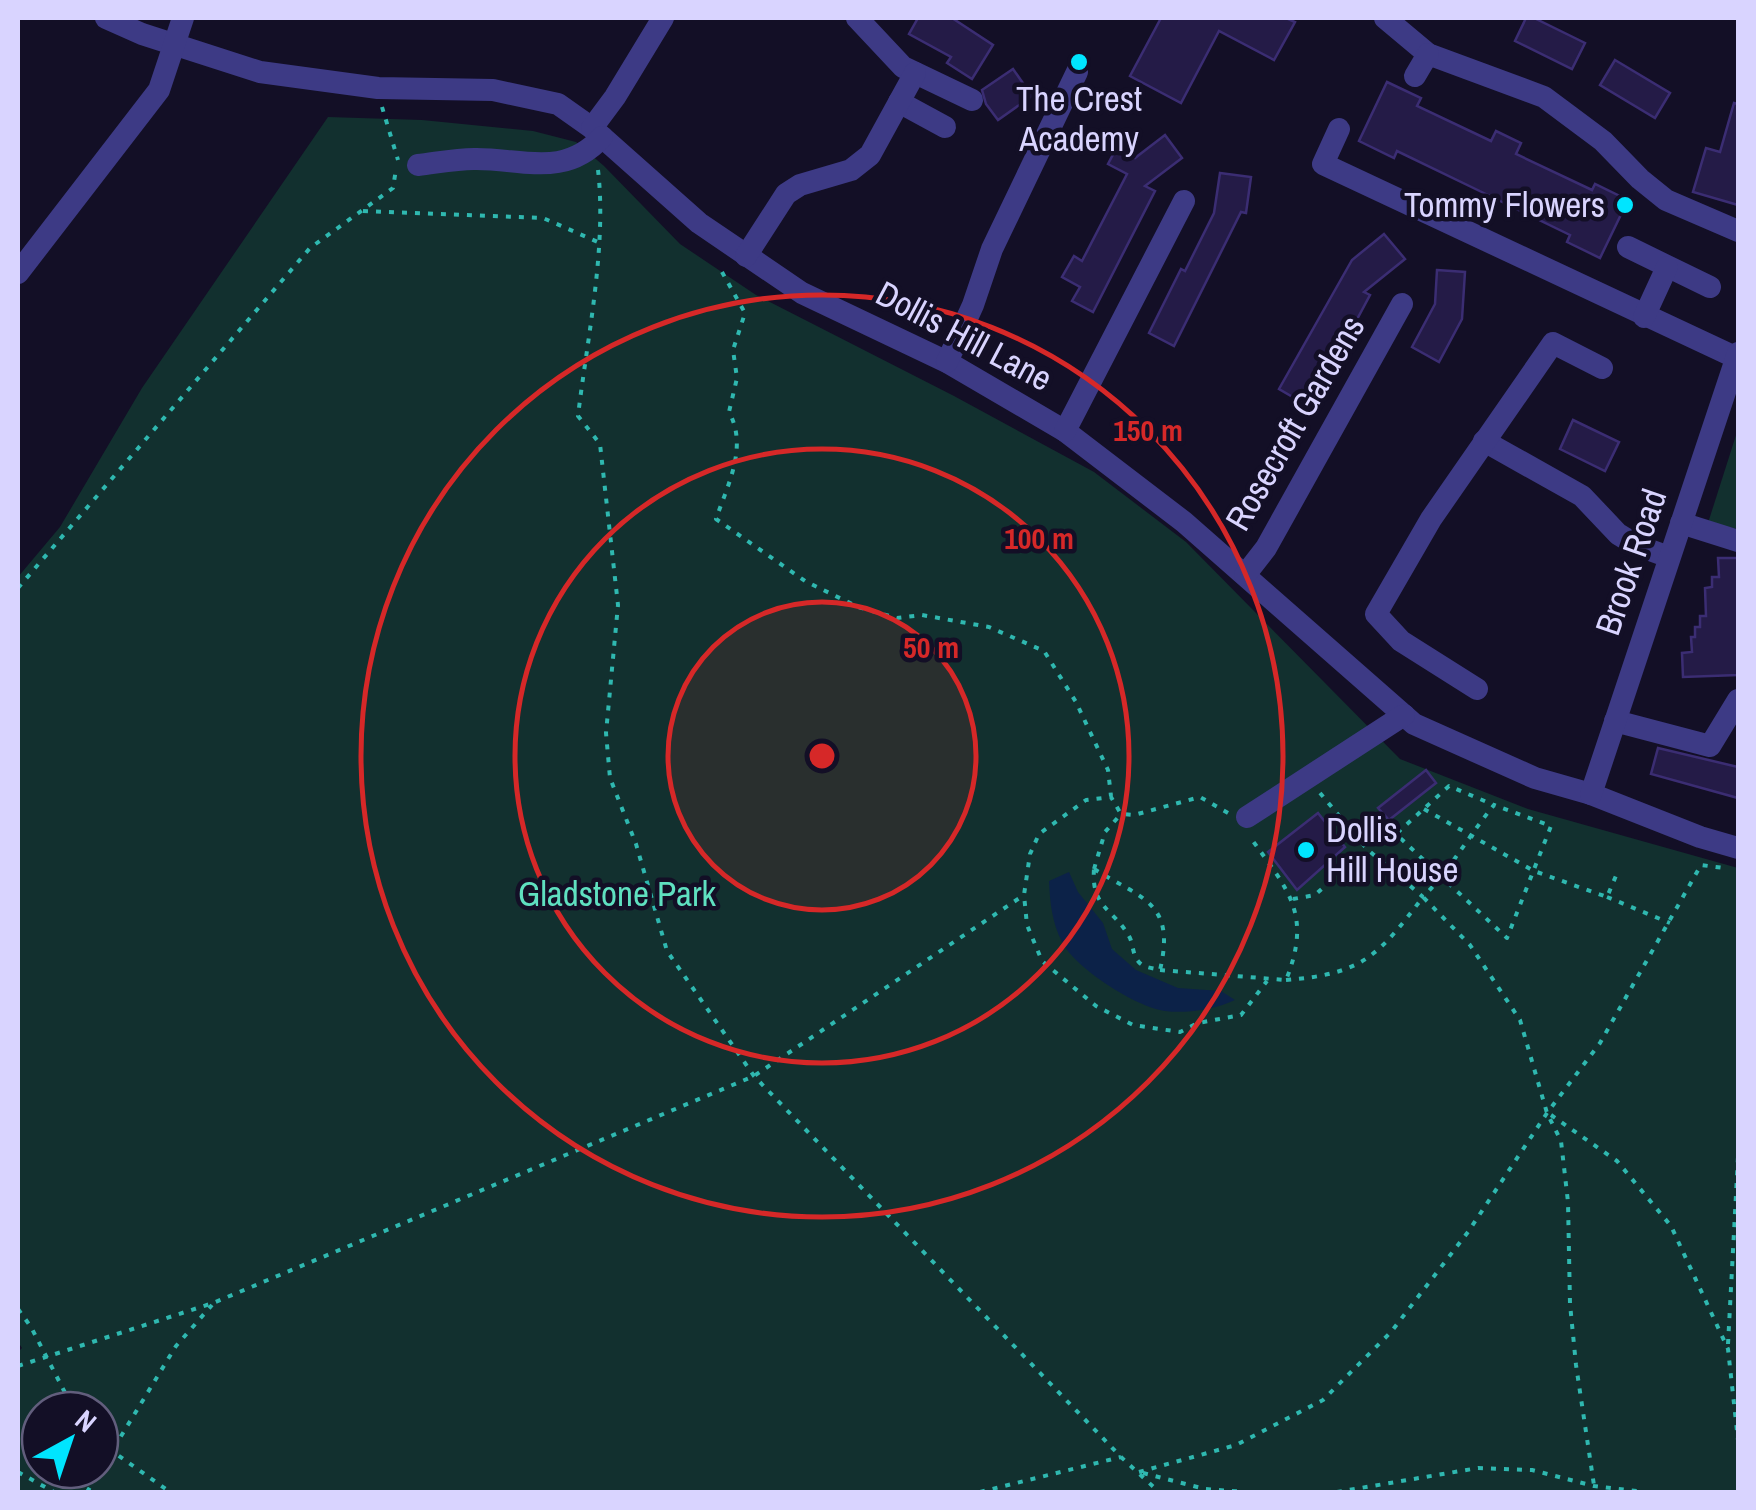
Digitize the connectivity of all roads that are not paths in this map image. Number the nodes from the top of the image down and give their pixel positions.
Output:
1 (106, 18) edge
2 (183, 18) edge
3 (663, 18) edge
4 (856, 18) edge
5 (1390, 21) edge
6 (176, 44) junction
7 (1428, 54) junction
8 (1077, 72) dead end
9 (915, 73) junction
10 (1415, 76) dead end
11 (972, 100) dead end
12 (899, 102) junction
13 (945, 128) dead end
14 (1339, 129) dead end
15 (597, 132) junction
16 (418, 166) dead end
17 (1184, 201) dead end
18 (1738, 230) edge
19 (1628, 248) dead end
20 (746, 256) junction
21 (1667, 267) junction
22 (18, 272) edge
23 (1710, 287) dead end
24 (1402, 304) dead end
25 (1644, 316) junction
26 (1738, 356) edge
27 (947, 362) junction
28 (1602, 368) dead end
29 (1065, 431) junction
30 (1484, 441) junction
31 (1681, 523) junction
32 (1738, 542) edge
33 (1669, 557) junction
34 (1245, 575) junction
35 (1477, 690) dead end
36 (1738, 700) edge
37 (1404, 715) junction
38 (1615, 721) junction
39 (1591, 794) junction
40 (1247, 818) road end
41 (1738, 848) edge

1 - 6 street, Dollis Hill Lane
2 - 6 street
3 - 15 street
4 - 9 street
5 - 7 street
6 - 15 street, Dollis Hill Lane
6 - 22 street
7 - 10 street
7 - 18 street
8 - 27 street
9 - 11 street
9 - 12 street
12 - 13 street
12 - 20 street
14 - 25 street
15 - 16 street
15 - 20 street, Dollis Hill Lane
17 - 29 street
19 - 21 street
20 - 27 street, Dollis Hill Lane
21 - 23 street
21 - 25 street
24 - 34 street, Rosecroft Gardens
25 - 26 street
26 - 31 street, Brook Road
27 - 29 street, Dollis Hill Lane
28 - 30 street
29 - 34 street, Dollis Hill Lane
30 - 33 street
30 - 35 street
31 - 32 street
31 - 33 street, Brook Road
33 - 38 street, Brook Road
34 - 37 street, Dollis Hill Lane
36 - 38 street
37 - 39 street, Dollis Hill Lane
37 - 40 street
38 - 39 street, Brook Road
39 - 41 street, Dollis Hill Lane

